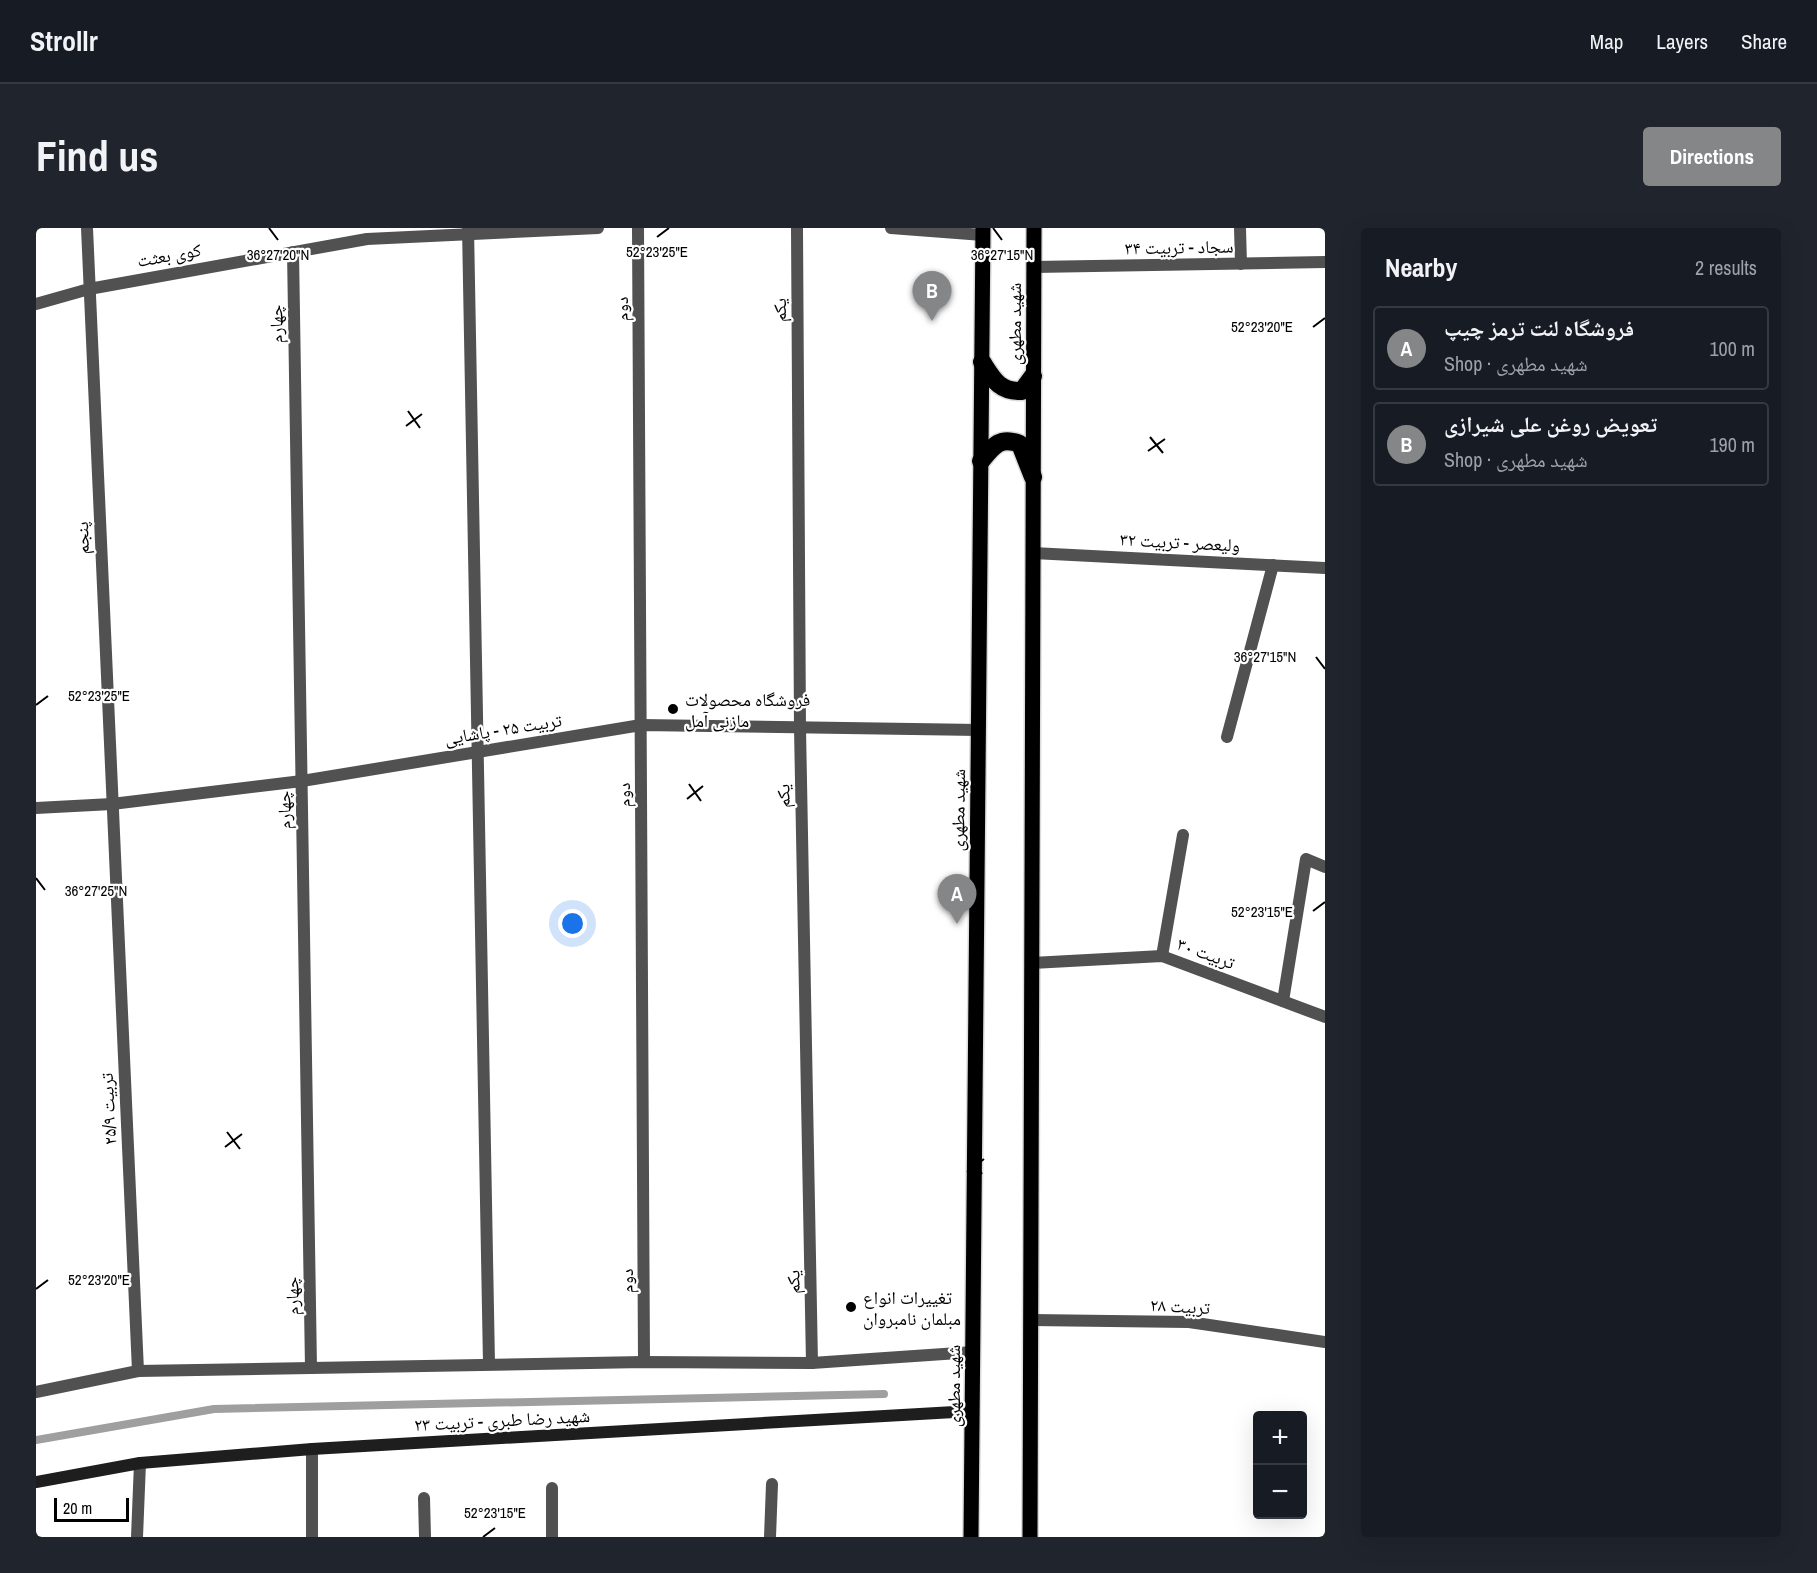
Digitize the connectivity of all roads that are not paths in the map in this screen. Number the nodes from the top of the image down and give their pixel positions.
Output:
1 (87, 228) edge
2 (598, 228) edge
3 (638, 228) edge
4 (797, 228) edge
5 (891, 228) edge
6 (1034, 228) edge
7 (1240, 228) edge
8 (468, 231) edge
9 (983, 232) edge
10 (293, 252) junction
11 (1325, 262) edge
12 (1241, 264) junction
13 (1034, 267) junction
14 (89, 289) junction
15 (36, 304) edge
16 (982, 362) junction
17 (1034, 376) junction
18 (981, 461) junction
19 (1033, 477) junction
20 (1033, 552) junction
21 (1273, 565) junction
22 (1325, 568) edge
23 (641, 725) junction
24 (800, 728) junction
25 (979, 730) junction
26 (1227, 737) dead end
27 (478, 752) junction
28 (302, 780) junction
29 (112, 804) junction
30 (36, 808) edge
31 (1183, 835) dead end
32 (114, 846) joint
33 (1325, 867) edge
34 (1162, 956) junction
35 (1032, 963) junction
36 (1283, 1001) junction
37 (1325, 1017) edge
38 (1031, 1320) junction
39 (1325, 1342) edge
40 (973, 1352) junction
41 (644, 1362) junction
42 (812, 1363) junction
43 (489, 1364) junction
44 (311, 1368) junction
45 (138, 1371) junction
46 (36, 1392) edge
47 (972, 1411) junction
48 (312, 1449) junction
49 (140, 1463) junction
50 (36, 1482) edge
51 (772, 1484) dead end
52 (552, 1488) dead end
53 (424, 1498) dead end
54 (137, 1537) edge
55 (312, 1537) edge
56 (426, 1537) edge
57 (552, 1537) edge
58 (771, 1537) edge
59 (971, 1537) edge
60 (1030, 1537) edge

1 - 14 street, پنجم
2 - 8 street, کوی بعثت
3 - 23 street, دوم
4 - 24 street, یکم
5 - 9 street
6 - 13 main road, شهید مطهری
7 - 12 street
8 - 10 street, کوی بعثت
8 - 27 street
9 - 16 main road, شهید مطهری
10 - 14 street, کوی بعثت
10 - 28 street, چهارم
11 - 12 street, سجاد - تربیت ۳۴
12 - 13 street, سجاد - تربیت ۳۴
13 - 17 main road, شهید مطهری
14 - 15 street, کوی بعثت
14 - 29 street, پنجم
16 - 17 highway
16 - 18 main road, شهید مطهری
17 - 19 main road, شهید مطهری
18 - 19 highway
18 - 25 main road, شهید مطهری
19 - 20 main road, شهید مطهری
20 - 21 street, ولیعصر - تربیت ۳۲
20 - 35 main road, شهید مطهری
21 - 22 street, ولیعصر - تربیت ۳۲
21 - 26 street
23 - 24 street, تربیت ۲۵ - پاشایی
23 - 27 street, تربیت ۲۵ - پاشایی
23 - 41 street, دوم
24 - 25 street, تربیت ۲۵ - پاشایی
24 - 42 street, یکم
25 - 40 main road, شهید مطهری
27 - 28 street, تربیت ۲۵ - پاشایی
27 - 43 street
28 - 29 street, تربیت ۲۵ - پاشایی
28 - 44 street, چهارم
29 - 30 street, تربیت ۲۵ - پاشایی
29 - 32 street, پنجم
31 - 34 street
32 - 45 street, تربیت ۲۵/۹
33 - 36 street
34 - 35 street, تربیت ۳۰
34 - 36 street, تربیت ۳۰
35 - 38 main road, شهید مطهری
36 - 37 street, تربیت ۳۰
38 - 39 street, تربیت ۲۸
38 - 60 main road, شهید مطهری
40 - 42 street
40 - 47 main road, شهید مطهری
41 - 42 street
41 - 43 street
43 - 44 street
44 - 45 street
45 - 46 street
47 - 48 main road, شهید رضا طبری - تربیت ۲۳
47 - 59 main road, شهید مطهری
48 - 49 main road, شهید رضا طبری - تربیت ۲۳
48 - 55 street
49 - 50 main road, شهید رضا طبری - تربیت ۲۳
49 - 54 street
51 - 58 street
52 - 57 street
53 - 56 street

